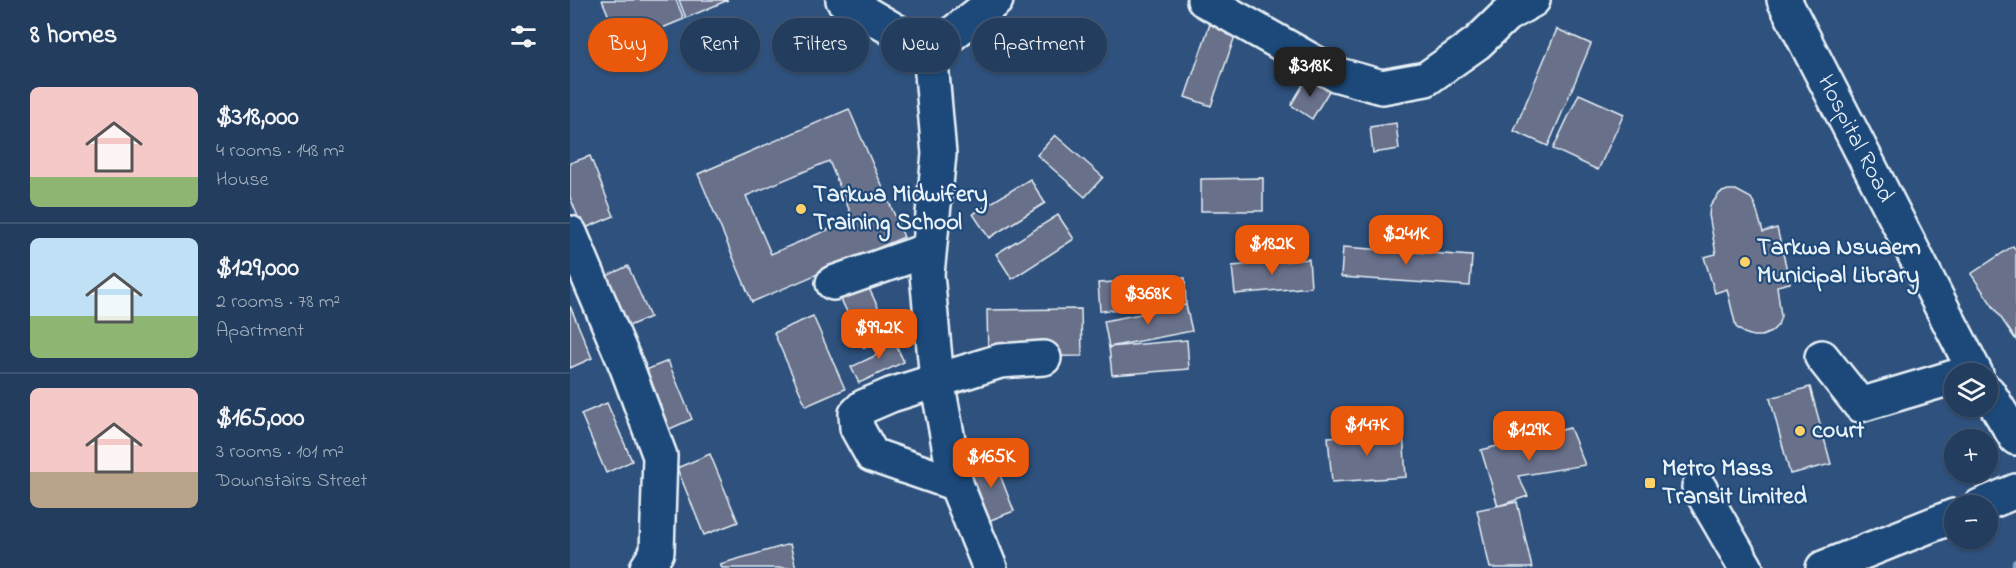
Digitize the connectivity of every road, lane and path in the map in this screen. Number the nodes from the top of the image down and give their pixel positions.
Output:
1 (843, 0) edge
2 (996, 0) edge
3 (1204, 0) edge
4 (1533, 0) edge
5 (1785, 0) edge
6 (881, 22) edge
7 (960, 28) edge
8 (932, 72) edge
9 (570, 233) edge
10 (928, 250) junction
11 (833, 283) dead end
12 (1822, 357) dead end
13 (1044, 358) dead end
14 (1965, 363) edge
15 (938, 380) junction
16 (1944, 384) edge
17 (1998, 413) edge
18 (2016, 438) edge
19 (956, 484) junction
20 (1699, 487) dead end
21 (2016, 491) edge
22 (1998, 498) edge
23 (1944, 520) edge
24 (647, 568) edge
25 (990, 568) edge
26 (1746, 568) edge
27 (1823, 568) edge

1 - 6 street
2 - 7 street
3 - 4 street
5 - 14 street, Hospital Road
8 - 10 street
9 - 24 street
10 - 11 street
10 - 15 street
12 - 16 street
13 - 15 street
15 - 19 street
15 - 19 street
17 - 18 street, Hospital Road
19 - 25 street
20 - 26 street
21 - 22 street
23 - 27 street

